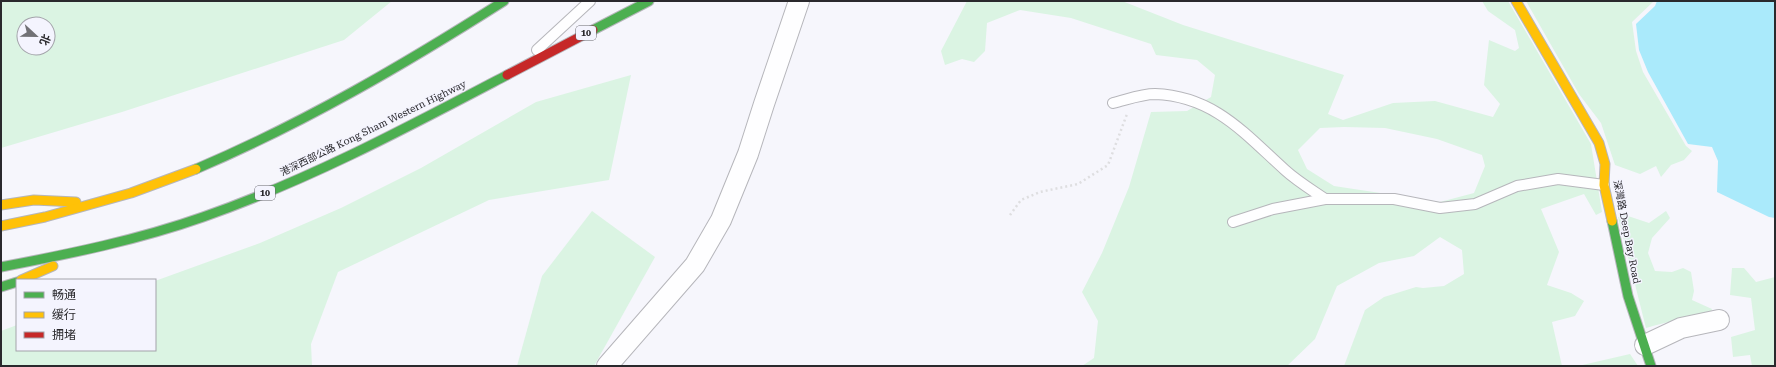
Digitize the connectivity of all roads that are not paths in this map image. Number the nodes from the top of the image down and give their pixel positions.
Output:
1 (504, 1) edge
2 (590, 1) edge
3 (649, 1) edge
4 (799, 1) edge
5 (1516, 1) edge
6 (524, 65) junction
7 (1113, 103) dead end
8 (1604, 185) junction
9 (1325, 199) junction
10 (97, 204) junction
11 (1, 205) edge
12 (1234, 222) dead end
13 (1, 226) edge
14 (90, 250) junction
15 (1, 267) edge
16 (23, 279) edge
17 (16, 282) edge
18 (1, 286) edge
19 (1719, 320) dead end
20 (1645, 345) junction
21 (608, 366) edge
22 (1651, 366) edge

1 - 10 main road
2 - 6 lane
3 - 6 main road, 港深西部公路 Kong Sham Western Highway / 10
4 - 21 street
5 - 8 main road, 深灣路 Deep Bay Road
6 - 14 main road, 港深西部公路 Kong Sham Western Highway / 10
7 - 9 lane
8 - 9 lane
8 - 20 main road, 深灣路 Deep Bay Road
9 - 12 lane
10 - 11 main road
10 - 13 main road
14 - 15 main road, 港深西部公路 Kong Sham Western Highway / 10
14 - 16 main road
17 - 18 main road
19 - 20 street
20 - 22 main road, 深灣路 Deep Bay Road

